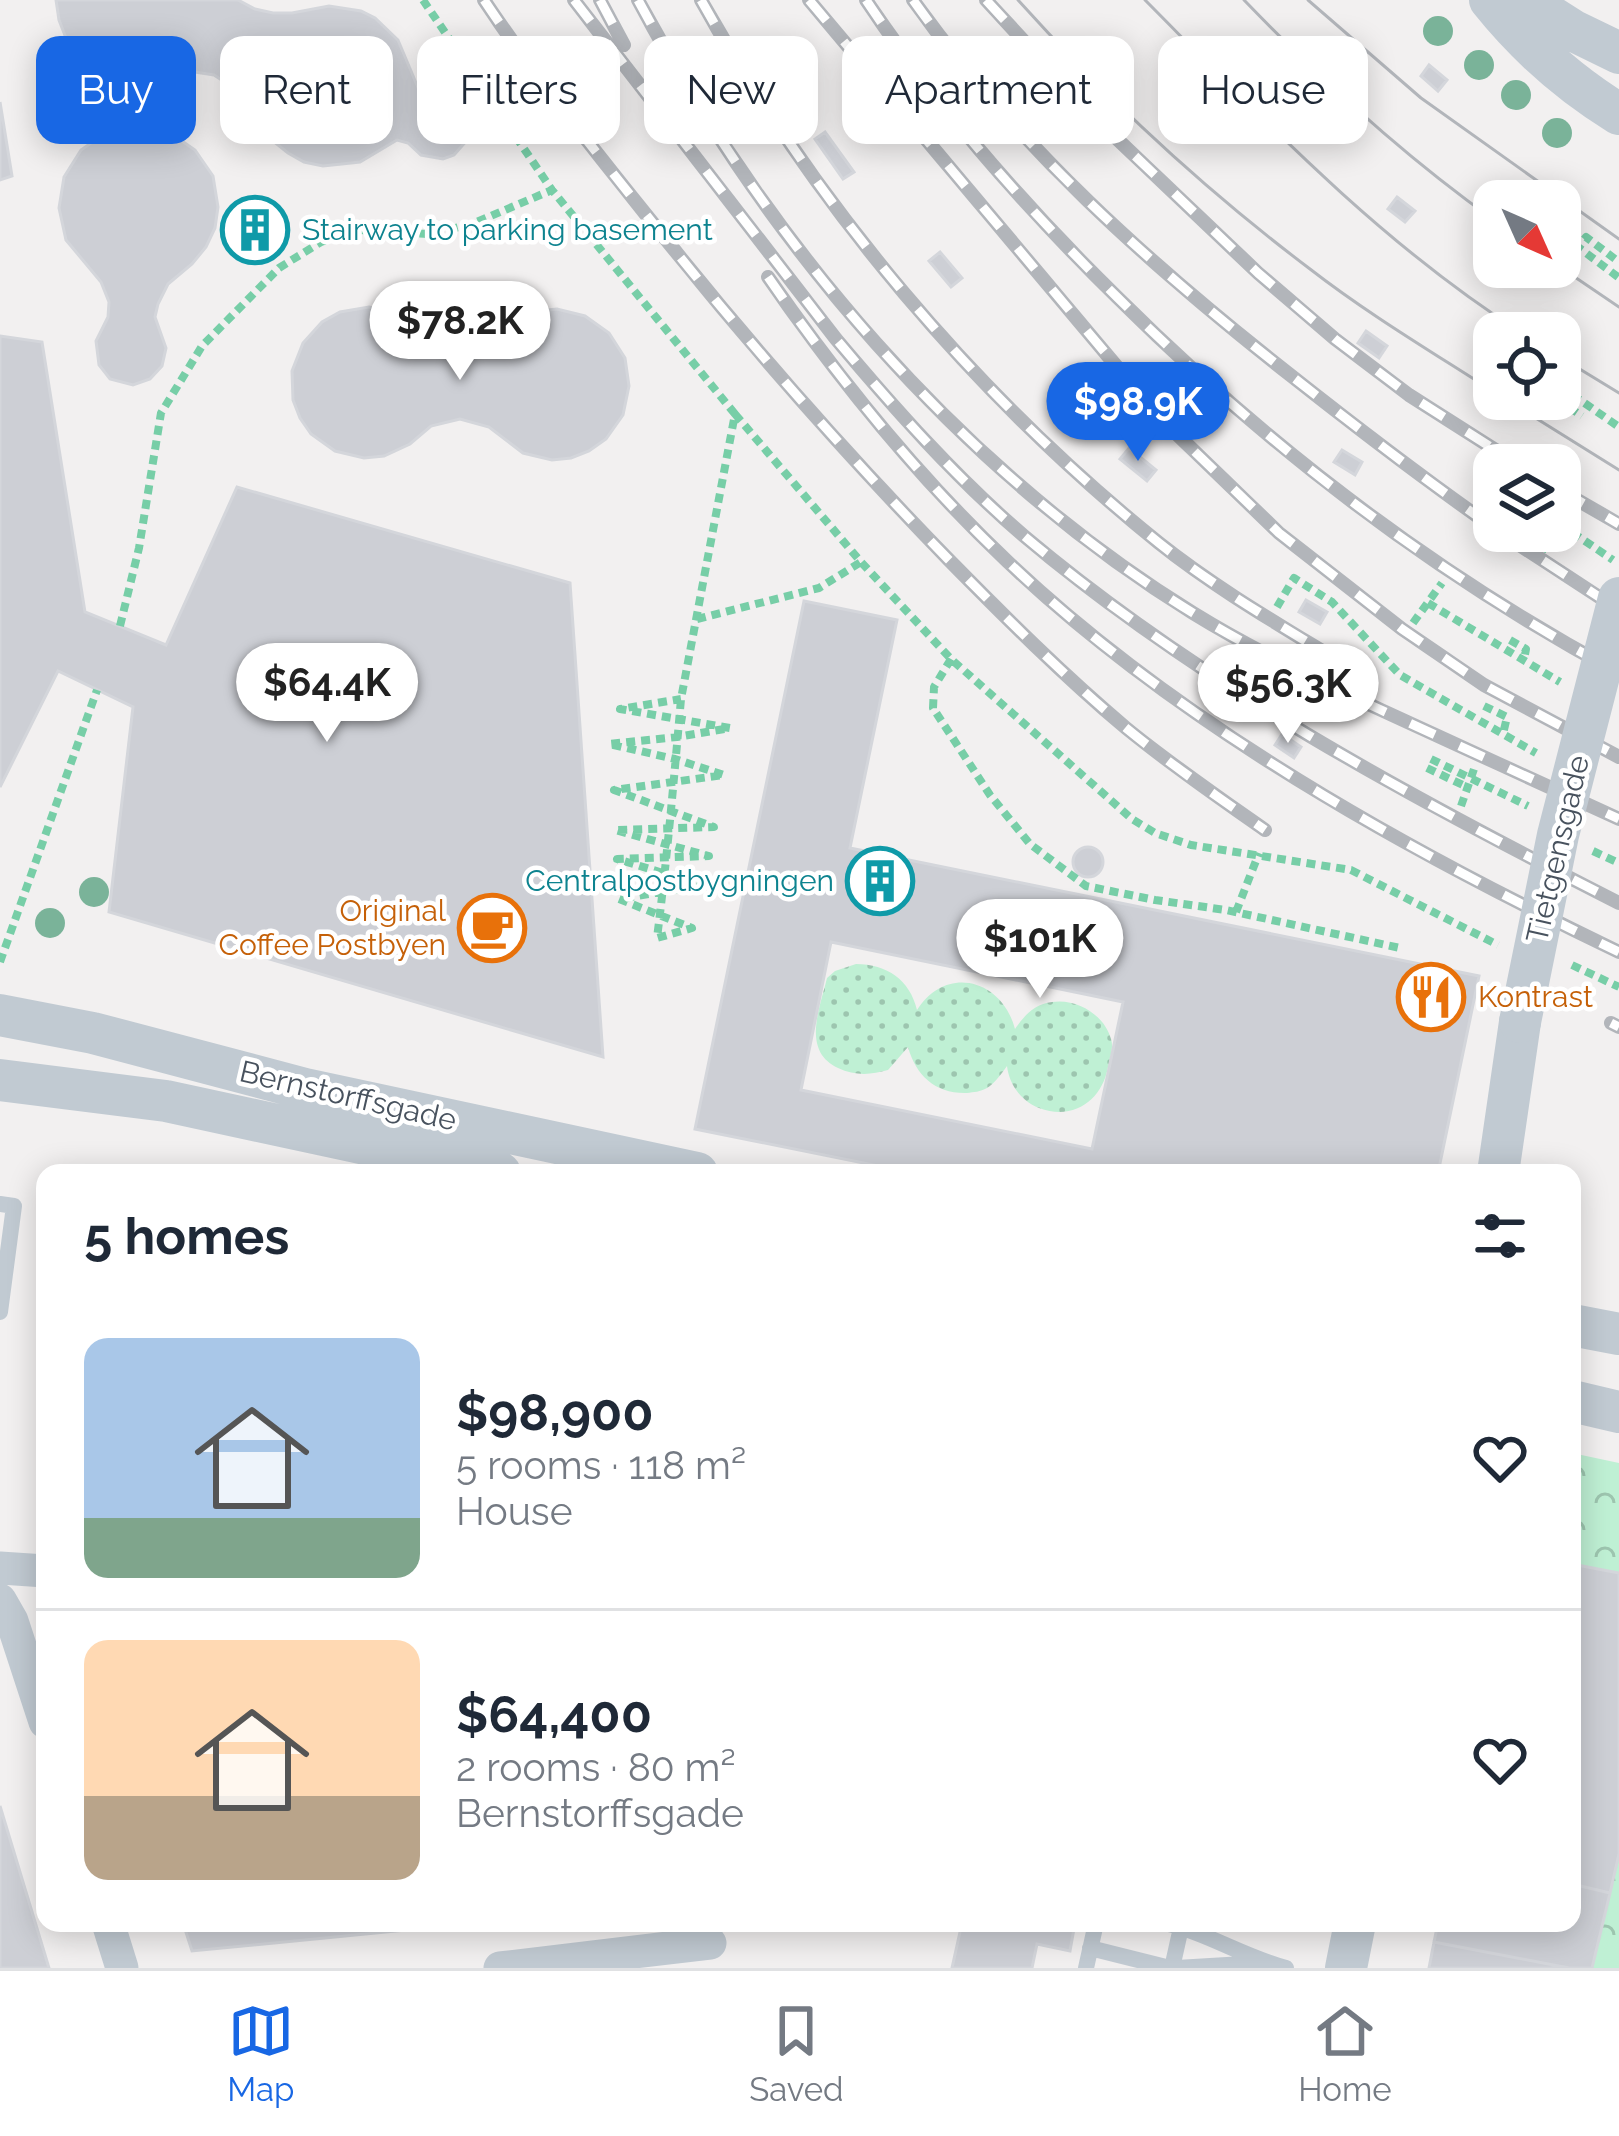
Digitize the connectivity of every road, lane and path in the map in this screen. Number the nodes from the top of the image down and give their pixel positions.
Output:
1 (423, 0) edge
2 (1490, 0) edge
3 (1525, 0) edge
4 (1619, 53) edge
5 (1619, 114) edge
6 (552, 190) junction
7 (1619, 262) edge
8 (1618, 277) edge
9 (1581, 401) edge
10 (735, 414) junction
11 (1619, 427) edge
12 (1581, 543) edge
13 (861, 562) junction
14 (1619, 564) edge
15 (1442, 583) dead end
16 (1619, 598) edge
17 (1428, 603) junction
18 (1277, 607) dead end
19 (123, 618) dead end
20 (697, 619) junction
21 (1413, 623) dead end
22 (1510, 640) dead end
23 (952, 658) junction
24 (1523, 660) junction
25 (97, 690) dead end
26 (681, 699) junction
27 (1593, 701) junction
28 (1484, 706) dead end
29 (680, 718) junction
30 (1503, 734) junction
31 (677, 737) junction
32 (675, 759) junction
33 (1574, 775) junction
34 (673, 782) junction
35 (1467, 787) junction
36 (1491, 788) junction
37 (1461, 806) dead end
38 (670, 810) junction
39 (1562, 822) junction
40 (668, 828) junction
41 (666, 846) junction
42 (1259, 854) junction
43 (665, 858) junction
44 (664, 873) junction
45 (662, 892) junction
46 (1235, 912) junction
47 (1400, 948) dead end
48 (0, 962) edge
49 (1532, 962) junction
50 (0, 1015) edge
51 (0, 1080) edge
52 (458, 1164) edge
53 (647, 1164) edge
54 (1499, 1164) edge
55 (0, 1204) edge
56 (0, 1312) edge
57 (1581, 1327) edge
58 (1619, 1334) edge
59 (1619, 1399) edge
60 (1581, 1401) edge
61 (1581, 1403) edge
62 (1619, 1412) edge
63 (0, 1568) edge
64 (36, 1570) edge
65 (0, 1600) edge
66 (36, 1695) edge
67 (111, 1932) edge
68 (1094, 1932) edge
69 (1175, 1932) edge
70 (1194, 1932) edge
71 (1353, 1932) edge
72 (710, 1945) edge
73 (1090, 1948) junction
74 (1265, 1963) junction
75 (122, 1968) edge
76 (500, 1968) edge
77 (1086, 1968) edge
78 (1173, 1968) edge
79 (1286, 1968) edge
80 (1346, 1968) edge

1 - 6 path
2 - 5 street
3 - 4 street
6 - 10 path
6 - 19 path
7 - 8 path
9 - 11 path
10 - 13 path
10 - 20 path
12 - 14 path
13 - 20 path
13 - 23 path
15 - 17 path
16 - 27 street, Tietgensgade, bridge
17 - 21 path
17 - 24 path
18 - 30 path
20 - 26 path
22 - 24 path
23 - 42 path
23 - 46 path
24 - 27 path
25 - 48 path
26 - 29 path
26 - 29 path
27 - 33 street, Tietgensgade, bridge
28 - 30 path
29 - 31 path
29 - 31 path
30 - 33 path
31 - 32 path
31 - 32 path
32 - 34 path
32 - 34 path
33 - 39 street, Tietgensgade, bridge
34 - 38 path
34 - 38 path
35 - 36 path
35 - 36 path
35 - 37 path
36 - 39 path
38 - 40 path
38 - 40 path
39 - 49 street, Tietgensgade, bridge
40 - 41 path
40 - 41 path
41 - 43 path
41 - 43 path
42 - 46 path
42 - 49 path
43 - 44 path
43 - 44 path
44 - 45 path
44 - 45 path
45 - 45 path
46 - 47 path
49 - 54 street, Tietgensgade, bridge
50 - 53 street, Bernstorffsgade
51 - 52 street, Bernstorffsgade
55 - 56 lane
57 - 58 street
59 - 60 lane
61 - 62 street
63 - 64 street
65 - 66 street
67 - 75 street
68 - 73 lane
69 - 78 lane
70 - 74 lane
71 - 80 street
72 - 76 street
73 - 77 lane
73 - 78 lane
74 - 78 lane
74 - 79 lane

